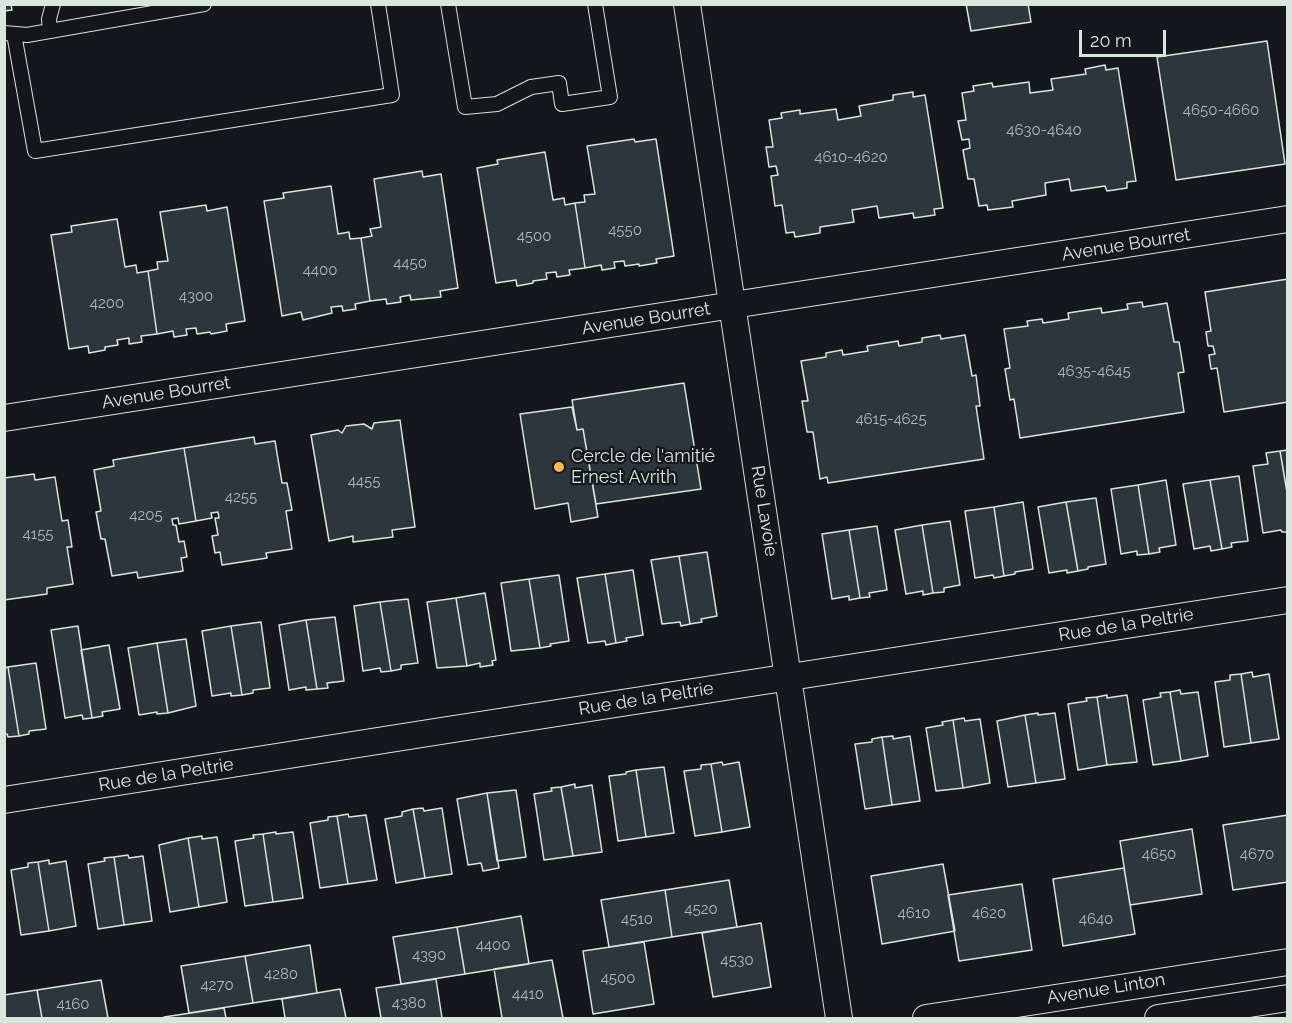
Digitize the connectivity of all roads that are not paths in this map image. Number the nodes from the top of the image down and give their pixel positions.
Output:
1 (53, 4) edge
2 (378, 4) edge
3 (448, 4) edge
4 (595, 4) edge
5 (687, 4) edge
6 (199, 5) edge
7 (50, 32) junction
8 (9, 34) edge
9 (1287, 219) edge
10 (733, 306) junction
11 (4, 418) edge
12 (1287, 600) edge
13 (789, 678) junction
14 (4, 800) edge
15 (1287, 962) edge
16 (1287, 998) edge
17 (839, 1018) edge
18 (926, 1018) edge
19 (1158, 1018) edge

1 - 7 lane
2 - 8 lane
3 - 4 lane
5 - 10 street, Rue Lavoie
6 - 7 lane
7 - 8 lane
9 - 10 street, Avenue Bourret
10 - 11 street, Avenue Bourret
10 - 13 street, Rue Lavoie
12 - 13 street, Rue de la Peltrie
13 - 14 street, Rue de la Peltrie
13 - 17 street, Rue Lavoie
15 - 18 street, Avenue Linton
16 - 19 street, Avenue Linton

